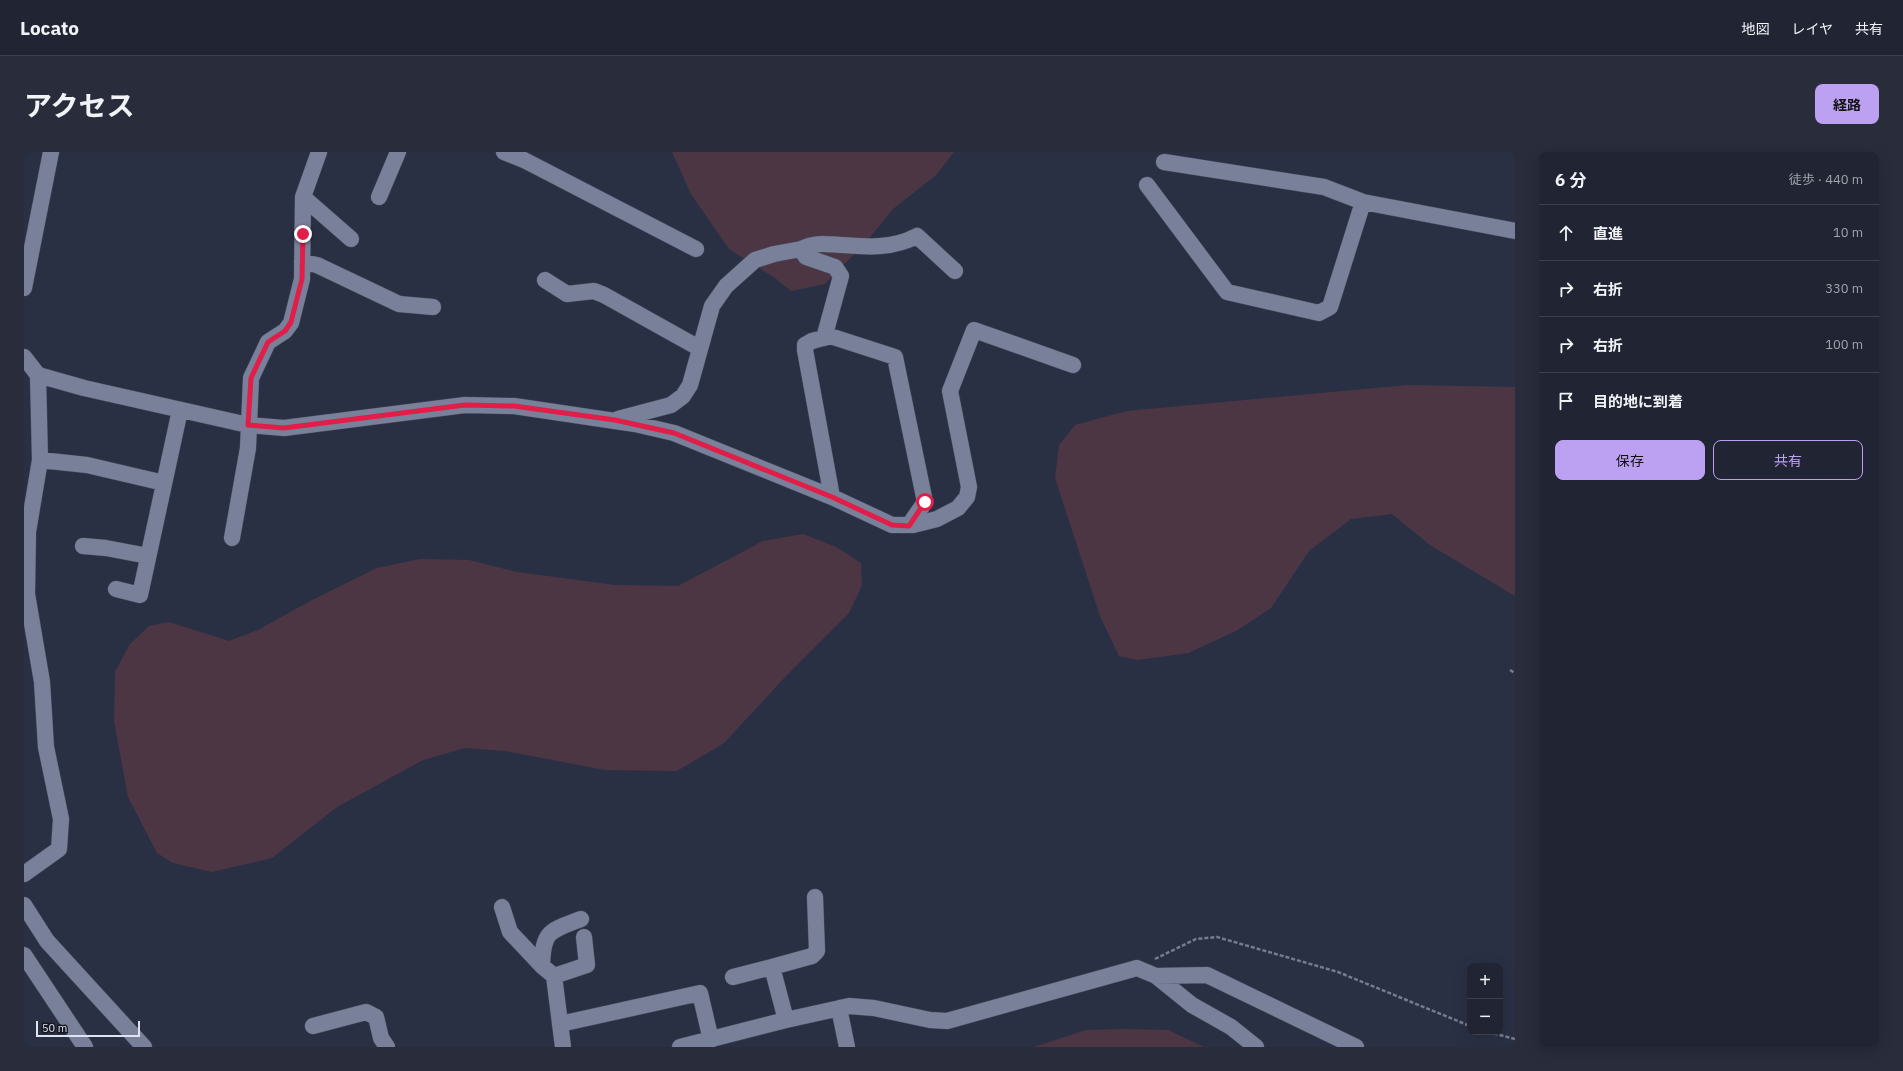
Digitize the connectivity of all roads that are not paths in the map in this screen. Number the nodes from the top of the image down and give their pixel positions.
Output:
1 (51, 152) edge
2 (319, 152) edge
3 (398, 152) edge
4 (504, 152) edge
5 (1164, 162) dead end
6 (1147, 185) dead end
7 (303, 197) junction
8 (379, 197) dead end
9 (1363, 202) junction
10 (1515, 231) edge
11 (351, 239) dead end
12 (696, 249) dead end
13 (801, 249) junction
14 (302, 262) junction
15 (955, 271) dead end
16 (545, 280) dead end
17 (24, 288) edge
18 (433, 307) dead end
19 (824, 338) junction
20 (699, 348) junction
21 (24, 357) edge
22 (1073, 365) dead end
23 (38, 375) junction
24 (180, 410) junction
25 (615, 420) junction
26 (248, 425) junction
27 (40, 460) junction
28 (30, 481) edge
29 (164, 483) junction
30 (832, 497) junction
31 (911, 525) junction
32 (232, 538) dead end
33 (83, 546) dead end
34 (148, 556) junction
35 (116, 589) dead end
36 (24, 874) edge
37 (814, 897) dead end
38 (24, 905) edge
39 (502, 907) dead end
40 (582, 919) dead end
41 (584, 937) dead end
42 (24, 955) edge
43 (542, 966) junction
44 (772, 968) junction
45 (554, 976) junction
46 (1156, 976) junction
47 (733, 977) dead end
48 (839, 1008) junction
49 (786, 1020) junction
50 (560, 1024) junction
51 (314, 1026) dead end
52 (711, 1040) junction
53 (84, 1047) edge
54 (144, 1047) edge
55 (387, 1047) edge
56 (563, 1047) edge
57 (681, 1047) edge
58 (847, 1047) edge
59 (1256, 1047) edge
60 (1356, 1047) edge

1 - 17 street
2 - 7 street
3 - 8 street
4 - 12 street
5 - 9 street
6 - 9 street
7 - 11 street
7 - 14 street
9 - 10 street
13 - 15 street
13 - 19 street
13 - 20 street
14 - 18 street
14 - 26 street
16 - 20 street
19 - 30 street
19 - 31 street
20 - 25 street
21 - 23 street
22 - 31 street
23 - 24 street
23 - 27 street
24 - 26 street
24 - 29 street
25 - 26 street
25 - 30 street
26 - 32 street
27 - 28 street
27 - 29 street
28 - 36 street
29 - 34 street
30 - 31 street
33 - 34 street
34 - 35 street
37 - 44 street
38 - 54 street
39 - 43 street
40 - 43 street
41 - 45 street
42 - 53 street
43 - 45 street
44 - 47 street
44 - 49 street
45 - 50 street
46 - 48 street
46 - 59 street
46 - 60 street
48 - 49 street
48 - 58 street
49 - 52 street
50 - 52 street
50 - 56 street
51 - 55 street
52 - 57 street

